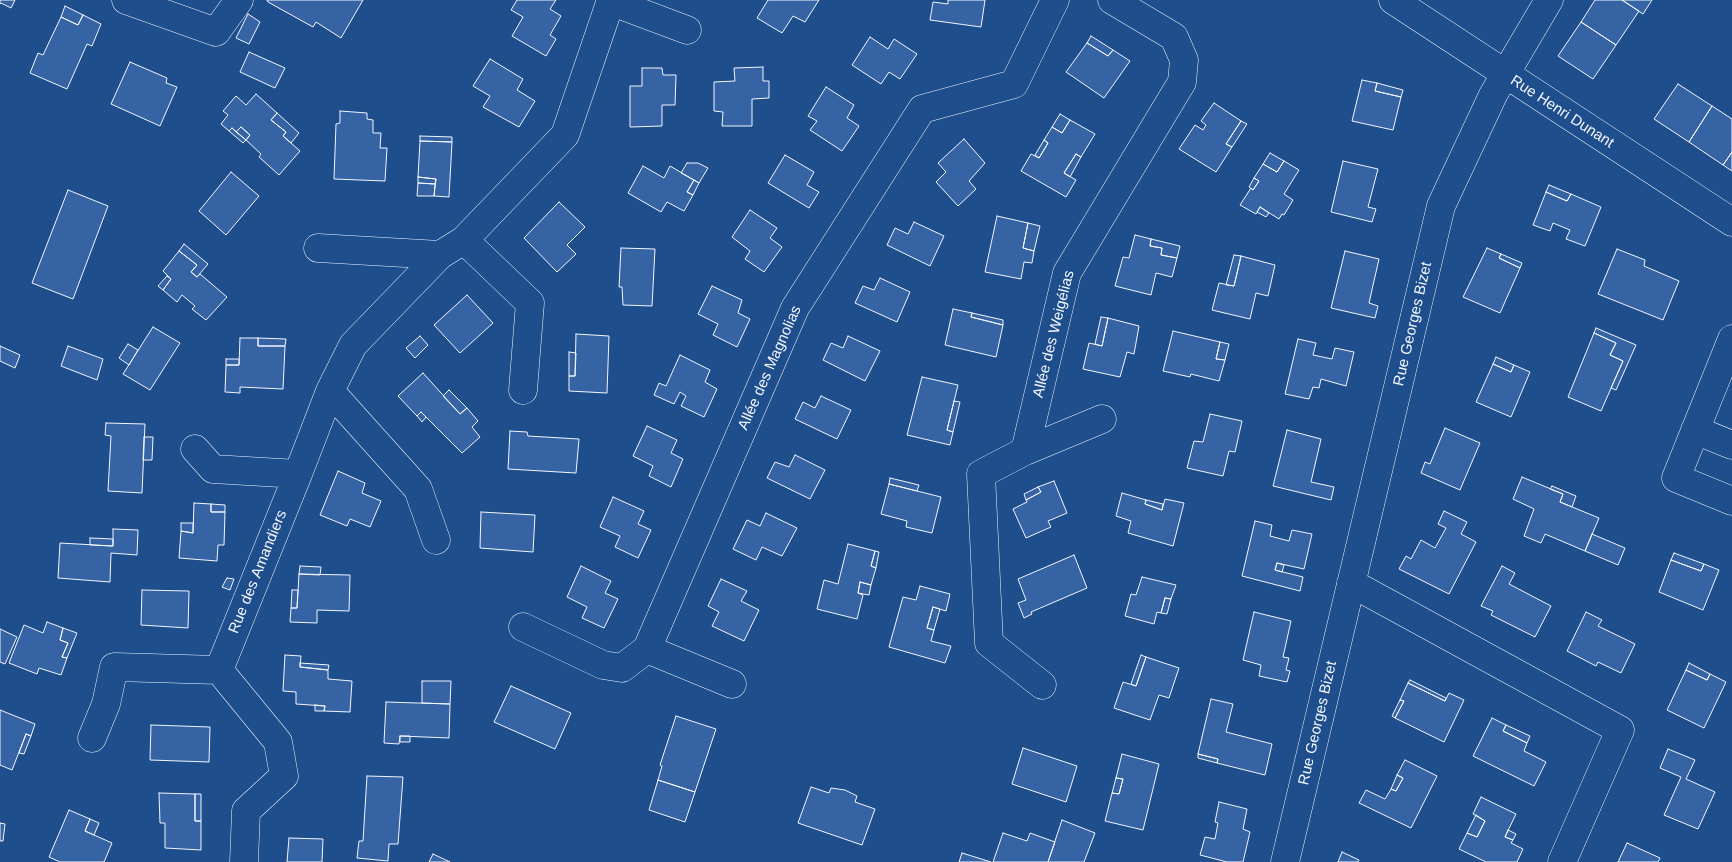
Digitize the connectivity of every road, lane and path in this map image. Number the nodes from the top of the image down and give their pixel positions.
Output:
1 (239, 0) edge
2 (1055, 0) edge
3 (1112, 0) edge
4 (1393, 0) edge
5 (1549, 0) edge
6 (131, 1) edge
7 (611, 1) edge
8 (686, 30) dead end
9 (1505, 75) junction
10 (1732, 222) edge
11 (464, 240) junction
12 (318, 248) dead end
13 (440, 255) junction
14 (1732, 339) edge
15 (330, 390) junction
16 (523, 390) dead end
17 (1102, 419) dead end
18 (1695, 430) junction
19 (1732, 445) edge
20 (195, 449) dead end
21 (1025, 451) junction
22 (298, 474) junction
23 (1732, 501) edge
24 (436, 540) dead end
25 (1351, 583) junction
26 (522, 627) dead end
27 (647, 649) junction
28 (219, 670) junction
29 (732, 684) dead end
30 (1042, 686) dead end
31 (92, 738) dead end
32 (244, 862) edge
33 (1285, 862) edge
34 (1562, 862) edge

1 - 6 street
2 - 27 street, Allée des Magnolias
3 - 21 street, Allée des Weigélias
4 - 9 street, Rue Henri Dunant
5 - 9 street, Rue Georges Bizet
7 - 8 street, Rue des Amandiers
7 - 11 street, Rue des Amandiers
9 - 10 street, Rue Henri Dunant
9 - 25 street, Rue Georges Bizet
11 - 13 street, Rue des Amandiers
11 - 16 street
12 - 13 street
13 - 15 street, Rue des Amandiers
14 - 18 street
15 - 22 street, Rue des Amandiers
15 - 24 street
17 - 21 street
18 - 19 street
18 - 23 street
20 - 22 street
21 - 30 street
22 - 28 street, Rue des Amandiers
25 - 33 street, Rue Georges Bizet
25 - 34 street
26 - 27 street
27 - 29 street
28 - 31 street
28 - 32 street

